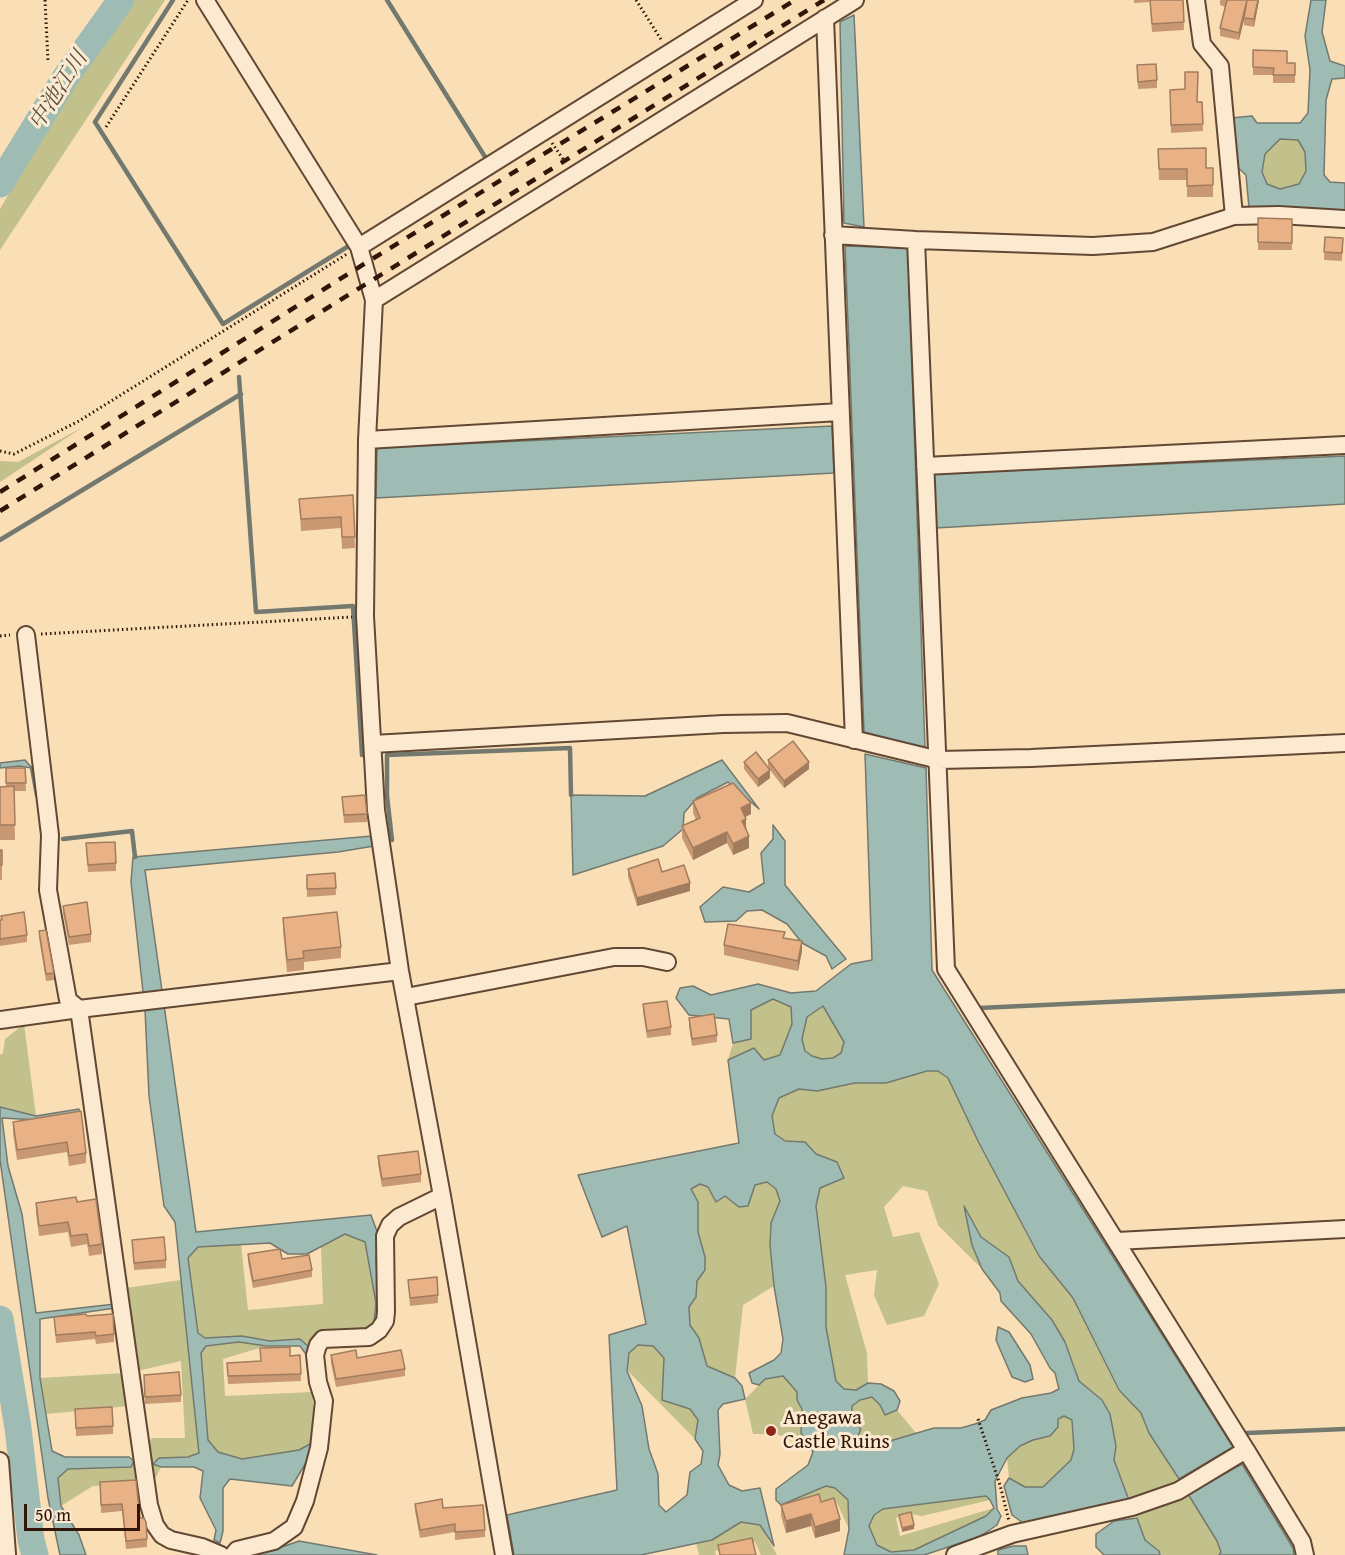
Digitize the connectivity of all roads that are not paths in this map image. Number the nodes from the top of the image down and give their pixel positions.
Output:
1 (205, 0) edge
2 (754, 0) edge
3 (855, 0) edge
4 (1196, 0) edge
5 (825, 18) junction
6 (1234, 216) junction
7 (1345, 219) edge
8 (849, 236) junction
9 (916, 240) junction
10 (359, 247) junction
11 (374, 300) junction
12 (840, 412) junction
13 (367, 440) junction
14 (1345, 445) edge
15 (925, 466) junction
16 (26, 635) road end
17 (855, 740) junction
18 (1345, 743) edge
19 (373, 744) junction
20 (939, 760) junction
21 (667, 962) dead end
22 (400, 971) junction
23 (406, 997) junction
24 (79, 1008) junction
25 (0, 1020) edge
26 (442, 1196) junction
27 (1345, 1228) edge
28 (1117, 1241) junction
29 (1246, 1450) junction
30 (0, 1461) edge
31 (0, 1555) edge
32 (221, 1555) edge
33 (233, 1555) edge
34 (504, 1555) edge
35 (955, 1555) edge
36 (1305, 1555) edge

1 - 10 street
2 - 10 street
3 - 5 street
4 - 6 street
5 - 8 street
5 - 11 street
6 - 7 street
6 - 9 street
8 - 9 street
8 - 12 street
9 - 15 street
10 - 11 street
11 - 13 street
12 - 13 street
12 - 17 street
13 - 19 street
14 - 15 street
15 - 20 street
16 - 24 street
17 - 19 street
17 - 20 street
18 - 20 street
19 - 22 street
20 - 28 street
21 - 23 street
22 - 23 street
22 - 24 street
23 - 26 street
24 - 25 street
24 - 32 street
26 - 33 street
26 - 34 street
27 - 28 street
28 - 29 street
29 - 35 street
29 - 36 street
30 - 31 street

